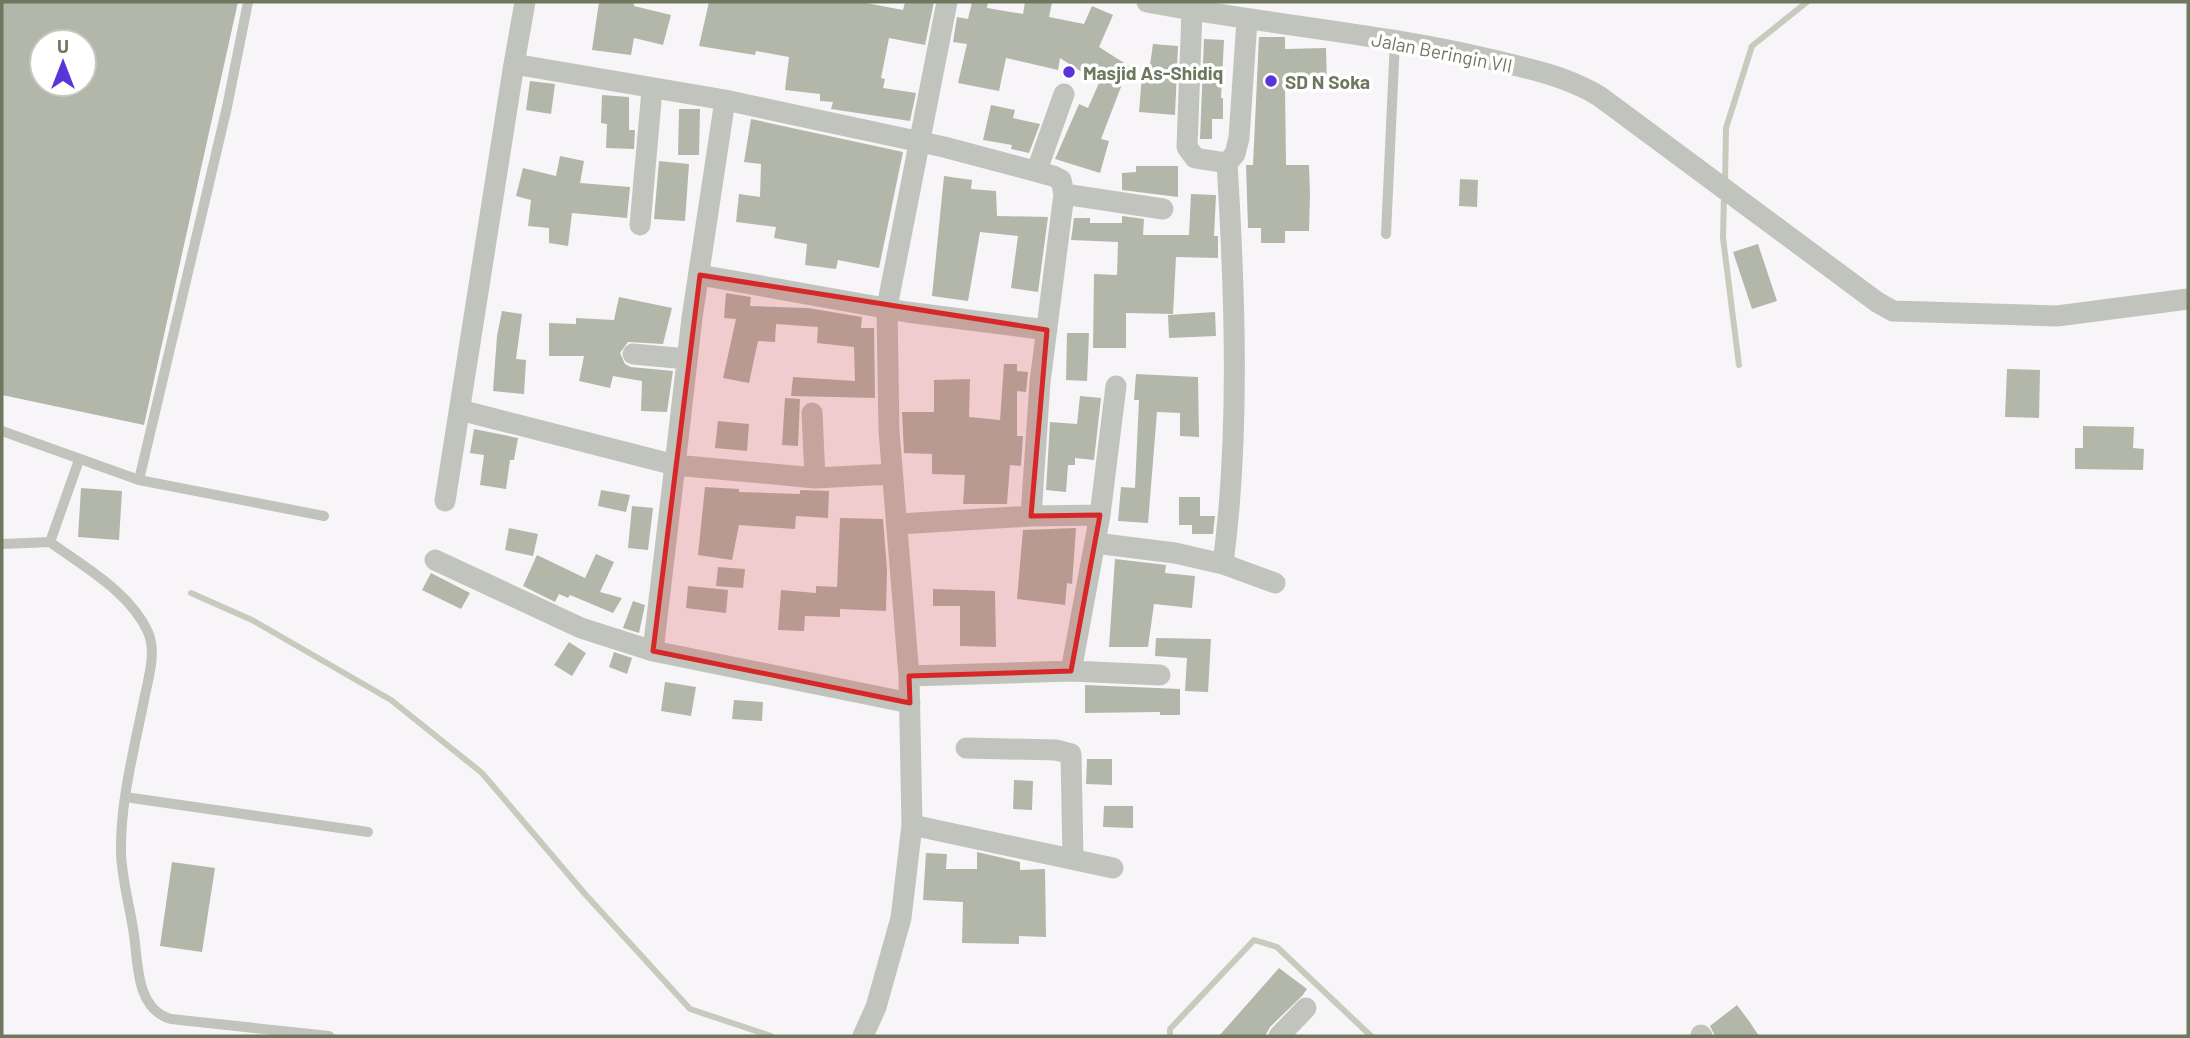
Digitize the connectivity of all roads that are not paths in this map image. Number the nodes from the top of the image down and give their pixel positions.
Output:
1 (248, 2) edge
2 (525, 2) edge
3 (947, 2) edge
4 (1147, 2) edge
5 (1192, 10) junction
6 (1247, 20) junction
7 (1395, 40) junction
8 (514, 64) junction
9 (652, 90) junction
10 (1064, 94) dead end
11 (725, 100) junction
12 (930, 144) junction
13 (1227, 163) junction
14 (1037, 170) junction
15 (1063, 194) junction
16 (1163, 209) dead end
17 (640, 225) dead end
18 (1386, 234) dead end
19 (700, 275) junction
20 (2188, 299) edge
21 (896, 309) junction
22 (1047, 330) junction
23 (633, 354) dead end
24 (687, 359) junction
25 (1116, 386) dead end
26 (460, 410) junction
27 (812, 413) dead end
28 (2, 431) edge
29 (79, 460) junction
30 (675, 465) junction
31 (892, 474) junction
32 (815, 478) junction
33 (139, 480) junction
34 (445, 500) dead end
35 (1100, 515) junction
36 (324, 516) dead end
37 (1031, 516) junction
38 (906, 523) junction
39 (50, 542) junction
40 (1095, 543) junction
41 (2, 544) edge
42 (435, 560) dead end
43 (1223, 564) junction
44 (1275, 583) dead end
45 (653, 651) junction
46 (1071, 671) junction
47 (1160, 675) dead end
48 (909, 676) junction
49 (910, 703) junction
50 (966, 748) dead end
51 (125, 797) junction
52 (912, 825) junction
53 (368, 832) dead end
54 (1073, 858) junction
55 (1113, 869) dead end
56 (1306, 1008) dead end
57 (329, 1036) edge
58 (863, 1036) edge
59 (1279, 1036) edge

1 - 33 lane
2 - 8 street
3 - 12 street
4 - 5 street, Jalan Beringin VII
5 - 6 street, Jalan Beringin VII
5 - 13 street
6 - 7 street, Jalan Beringin VII
6 - 13 street
7 - 18 lane
7 - 20 street, Jalan Beringin VII
8 - 9 street
8 - 26 street
9 - 11 street
9 - 17 street
10 - 14 street
11 - 12 street
11 - 19 street
12 - 14 street
12 - 21 street
13 - 43 street
14 - 15 street
15 - 16 street
15 - 22 street
19 - 21 street
19 - 24 street
21 - 22 street
21 - 31 street
22 - 37 street
23 - 24 street
24 - 30 street
25 - 35 street
26 - 30 street
26 - 34 street
27 - 32 street
28 - 29 lane
29 - 33 lane
29 - 39 lane
30 - 32 street
30 - 45 street
31 - 32 street
31 - 38 street
33 - 36 lane
35 - 37 street
35 - 40 street
37 - 38 street
38 - 48 street
39 - 41 lane
39 - 51 lane
40 - 43 street
40 - 46 street
42 - 45 street
43 - 44 street
45 - 49 street
46 - 47 street
46 - 48 street
48 - 49 street
49 - 52 street
50 - 54 street
51 - 53 lane
51 - 57 lane
52 - 54 street
52 - 58 street
54 - 55 street
56 - 59 street

